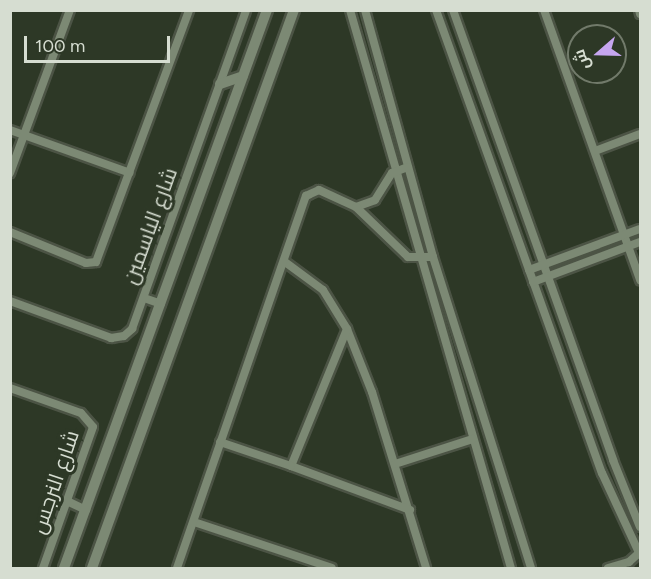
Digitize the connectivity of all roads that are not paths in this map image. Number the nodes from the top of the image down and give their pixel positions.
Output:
1 (70, 10) edge
2 (189, 10) edge
3 (246, 10) edge
4 (267, 10) edge
5 (294, 10) edge
6 (350, 10) edge
7 (365, 10) edge
8 (436, 10) edge
9 (453, 10) edge
10 (544, 10) edge
11 (243, 76) junction
12 (220, 84) junction
13 (487, 107) junction
14 (472, 111) junction
15 (10, 130) edge
16 (640, 134) edge
17 (24, 135) junction
18 (595, 151) junction
19 (408, 167) junction
20 (394, 172) junction
21 (10, 173) edge
22 (130, 173) junction
23 (356, 207) junction
24 (640, 229) edge
25 (10, 232) edge
26 (624, 235) junction
27 (640, 242) edge
28 (628, 246) junction
29 (432, 257) junction
30 (420, 260) junction
31 (285, 262) junction
32 (542, 265) junction
33 (529, 270) junction
34 (547, 277) junction
35 (640, 280) edge
36 (533, 282) junction
37 (144, 298) junction
38 (10, 301) edge
39 (161, 304) junction
40 (348, 329) junction
41 (10, 387) edge
42 (483, 418) junction
43 (468, 423) junction
44 (473, 440) junction
45 (220, 442) junction
46 (395, 464) junction
47 (291, 466) junction
48 (69, 502) junction
49 (86, 510) junction
50 (410, 510) junction
51 (194, 522) junction
52 (640, 527) edge
53 (640, 554) edge
54 (43, 568) edge
55 (64, 568) edge
56 (92, 568) edge
57 (177, 568) edge
58 (332, 568) edge
59 (426, 568) edge
60 (510, 568) edge
61 (531, 568) edge
62 (608, 568) edge

1 - 17 street
2 - 22 street
3 - 12 street, شارع الياسمين
4 - 11 street
5 - 56 street
6 - 20 street
7 - 19 street
8 - 14 street
9 - 13 street
10 - 18 street
11 - 12 street
11 - 39 street
12 - 37 street, شارع الياسمين
13 - 14 street
13 - 32 street
14 - 33 street
15 - 17 street
16 - 18 street
17 - 21 street
17 - 22 street
18 - 26 street
19 - 20 street
19 - 29 street
20 - 23 street
20 - 30 street
22 - 25 street
23 - 30 street
23 - 31 street
24 - 26 street
26 - 28 street
26 - 32 street
27 - 28 street
28 - 34 street
28 - 35 street
29 - 30 street
29 - 42 street
30 - 43 street
31 - 40 street
31 - 45 street
32 - 33 street
32 - 34 street
33 - 36 street
34 - 36 street
34 - 52 street
36 - 53 street
37 - 38 street, شارع الياسمين
37 - 39 street
39 - 49 street
40 - 46 street
40 - 47 street
41 - 48 street, شارع النرجس
42 - 43 street
42 - 61 street
43 - 44 street
44 - 46 street
44 - 60 street
45 - 47 street
45 - 51 street
46 - 50 street
47 - 50 street
48 - 49 street
48 - 54 street, شارع النرجس
49 - 55 street
50 - 59 street
51 - 57 street
51 - 58 street
53 - 62 street

